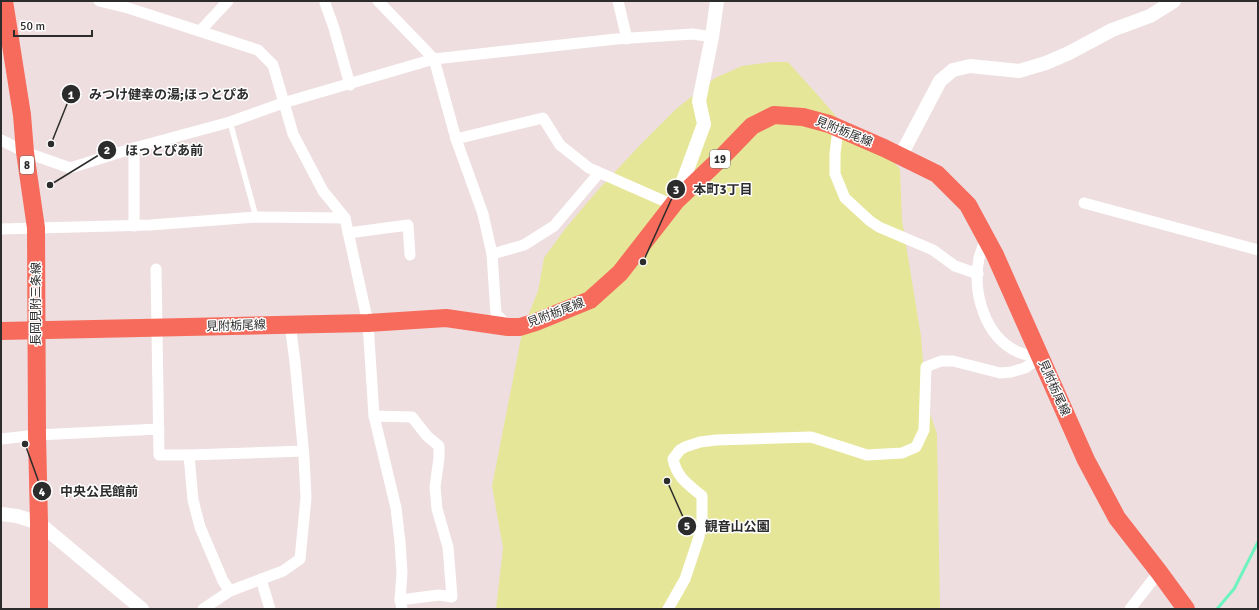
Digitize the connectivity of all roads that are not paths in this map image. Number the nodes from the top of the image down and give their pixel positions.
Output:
1 (4, 1) edge
2 (99, 1) edge
3 (228, 1) edge
4 (378, 1) edge
5 (618, 1) edge
6 (717, 1) edge
7 (1174, 1) edge
8 (325, 3) dead end
9 (125, 5) edge
10 (200, 31) junction
11 (712, 37) junction
12 (627, 39) junction
13 (434, 59) junction
14 (350, 85) junction
15 (283, 104) junction
16 (230, 122) junction
17 (838, 129) junction
18 (456, 139) junction
19 (1, 140) edge
20 (134, 148) junction
21 (25, 152) junction
22 (900, 157) junction
23 (599, 173) junction
24 (675, 203) junction
25 (1084, 203) dead end
26 (256, 217) junction
27 (345, 218) junction
28 (134, 226) junction
29 (36, 228) junction
30 (1, 229) edge
31 (348, 233) junction
32 (986, 238) junction
33 (1258, 249) edge
34 (492, 254) junction
35 (410, 255) dead end
36 (156, 269) dead end
37 (978, 274) junction
38 (368, 323) junction
39 (290, 324) junction
40 (508, 327) junction
41 (158, 328) junction
42 (37, 330) junction
43 (1, 331) edge
44 (1040, 356) junction
45 (374, 416) junction
46 (159, 429) junction
47 (37, 435) junction
48 (1, 439) edge
49 (303, 451) junction
50 (189, 455) junction
51 (1, 514) edge
52 (39, 524) junction
53 (1159, 572) junction
54 (261, 579) junction
55 (230, 591) junction
56 (401, 604) edge
57 (40, 609) edge
58 (142, 609) edge
59 (202, 609) edge
60 (270, 609) edge
61 (668, 609) edge
62 (1130, 609) edge
63 (1186, 609) edge

1 - 21 main road, 長岡見附三条線 / 8
2 - 9 street
3 - 10 street
4 - 13 street
5 - 12 street
6 - 11 street
7 - 22 street
8 - 14 street
9 - 10 street
10 - 15 street
11 - 12 street
11 - 24 street
12 - 13 street
13 - 14 street
13 - 18 street
14 - 15 street
15 - 16 street
15 - 27 street
16 - 20 street
16 - 26 lane
17 - 22 main road, 見附栃尾線 / 19
17 - 24 main road, 見附栃尾線 / 19
17 - 37 street
18 - 23 street
18 - 34 street
19 - 21 street
20 - 21 street
20 - 28 street
21 - 29 main road, 長岡見附三条線 / 8
22 - 32 main road, 見附栃尾線 / 19
23 - 24 street
23 - 34 street
24 - 40 main road, 見附栃尾線 / 19
25 - 33 street
26 - 27 street
26 - 28 street
27 - 31 street
28 - 29 street
29 - 30 street
29 - 42 main road, 長岡見附三条線 / 8
31 - 35 street
31 - 38 street
32 - 37 street
32 - 44 main road, 見附栃尾線 / 19
34 - 40 street
36 - 41 street
37 - 44 street
38 - 39 main road, 見附栃尾線 / 19
38 - 40 main road, 見附栃尾線 / 19
38 - 45 street
39 - 41 main road, 見附栃尾線 / 19
39 - 49 street
41 - 42 main road, 見附栃尾線 / 19
41 - 46 street
42 - 43 main road, 見附栃尾線
42 - 47 main road, 長岡見附三条線 / 8
44 - 53 main road, 見附栃尾線 / 19
44 - 61 street
45 - 56 street
45 - 56 street
46 - 47 street
46 - 50 street
47 - 48 street
47 - 52 main road, 長岡見附三条線 / 8
49 - 50 street
49 - 54 street
50 - 55 street
51 - 52 street
52 - 57 main road, 長岡見附三条線 / 8
52 - 58 street
53 - 62 street
53 - 63 main road, 見附栃尾線 / 19
54 - 55 street
54 - 60 street
55 - 59 street

